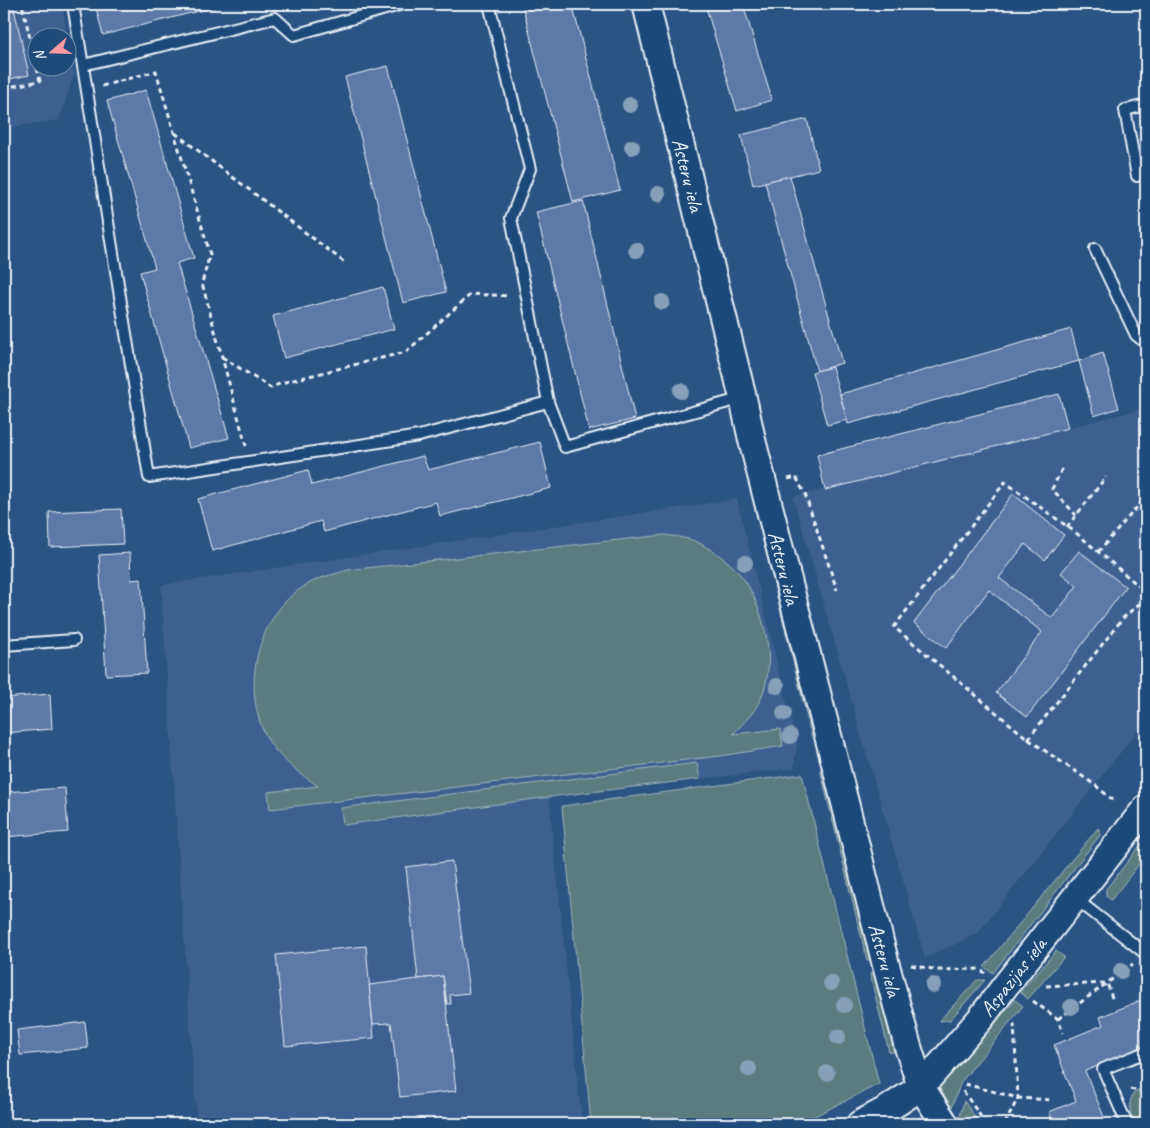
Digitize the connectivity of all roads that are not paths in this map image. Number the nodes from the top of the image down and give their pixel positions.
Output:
1 (73, 4) edge
2 (403, 4) edge
3 (489, 4) edge
4 (646, 4) edge
5 (83, 65) junction
6 (1146, 105) edge
7 (1137, 176) dead end
8 (1095, 249) dead end
9 (1146, 343) edge
10 (743, 398) junction
11 (548, 402) junction
12 (74, 640) dead end
13 (4, 645) edge
14 (1146, 808) edge
15 (1075, 898) junction
16 (1142, 957) edge
17 (1146, 1052) edge
18 (921, 1087) junction
19 (860, 1124) edge
20 (945, 1124) edge
21 (1127, 1124) edge

1 - 5 lane
2 - 5 lane
3 - 11 lane
4 - 10 street, Asteru iela
5 - 11 lane
6 - 7 lane
8 - 9 lane
10 - 11 lane
10 - 18 street, Asteru iela
12 - 13 lane
14 - 15 street, Aspazijas iela
15 - 16 lane
15 - 18 street, Aspazijas iela
17 - 21 lane
18 - 19 street, Aspazijas iela
18 - 20 street, Asteru iela

